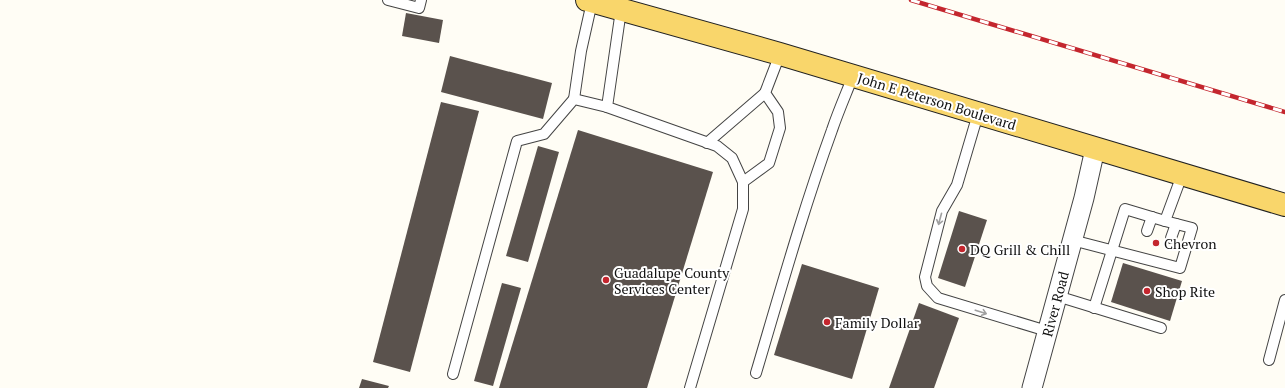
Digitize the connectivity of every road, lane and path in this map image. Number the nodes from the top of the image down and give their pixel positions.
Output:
1 (388, 0) edge
2 (420, 0) edge
3 (590, 1) edge
4 (621, 10) junction
5 (780, 54) junction
6 (853, 76) junction
7 (765, 93) junction
8 (574, 99) junction
9 (607, 107) junction
10 (978, 114) junction
11 (706, 143) junction
12 (1095, 149) junction
13 (1182, 175) junction
14 (743, 182) junction
15 (1285, 206) edge
16 (1152, 217) junction
17 (1165, 221) junction
18 (1176, 224) junction
19 (1147, 231) dead end
20 (1171, 238) dead end
21 (1072, 240) junction
22 (1111, 250) junction
23 (1057, 296) junction
24 (1285, 300) edge
25 (1094, 308) junction
26 (1161, 328) dead end
27 (1047, 331) junction
28 (1269, 360) dead end
29 (756, 373) dead end
30 (453, 374) dead end
31 (690, 388) edge
32 (1032, 388) edge

1 - 2 lane
3 - 4 main road, John E Peterson Boulevard
3 - 8 lane
4 - 5 main road, John E Peterson Boulevard
4 - 9 lane
5 - 6 main road, John E Peterson Boulevard
5 - 7 lane
6 - 10 main road, John E Peterson Boulevard
6 - 29 lane
7 - 11 lane
7 - 14 lane
8 - 9 lane
8 - 30 lane
9 - 11 lane
10 - 12 main road, John E Peterson Boulevard
10 -> 27 lane
11 - 14 lane
12 - 13 main road, John E Peterson Boulevard
12 - 21 street, River Road
13 - 15 main road, John E Peterson Boulevard
13 - 17 lane
14 - 31 lane
16 - 17 lane
16 - 19 lane
16 - 22 lane
17 - 18 lane
18 - 20 lane
18 - 22 lane
21 - 22 lane
21 - 23 street, River Road
22 - 25 lane
23 - 25 lane
23 - 27 street, River Road
24 - 28 lane
25 - 26 lane
27 - 32 street, River Road

